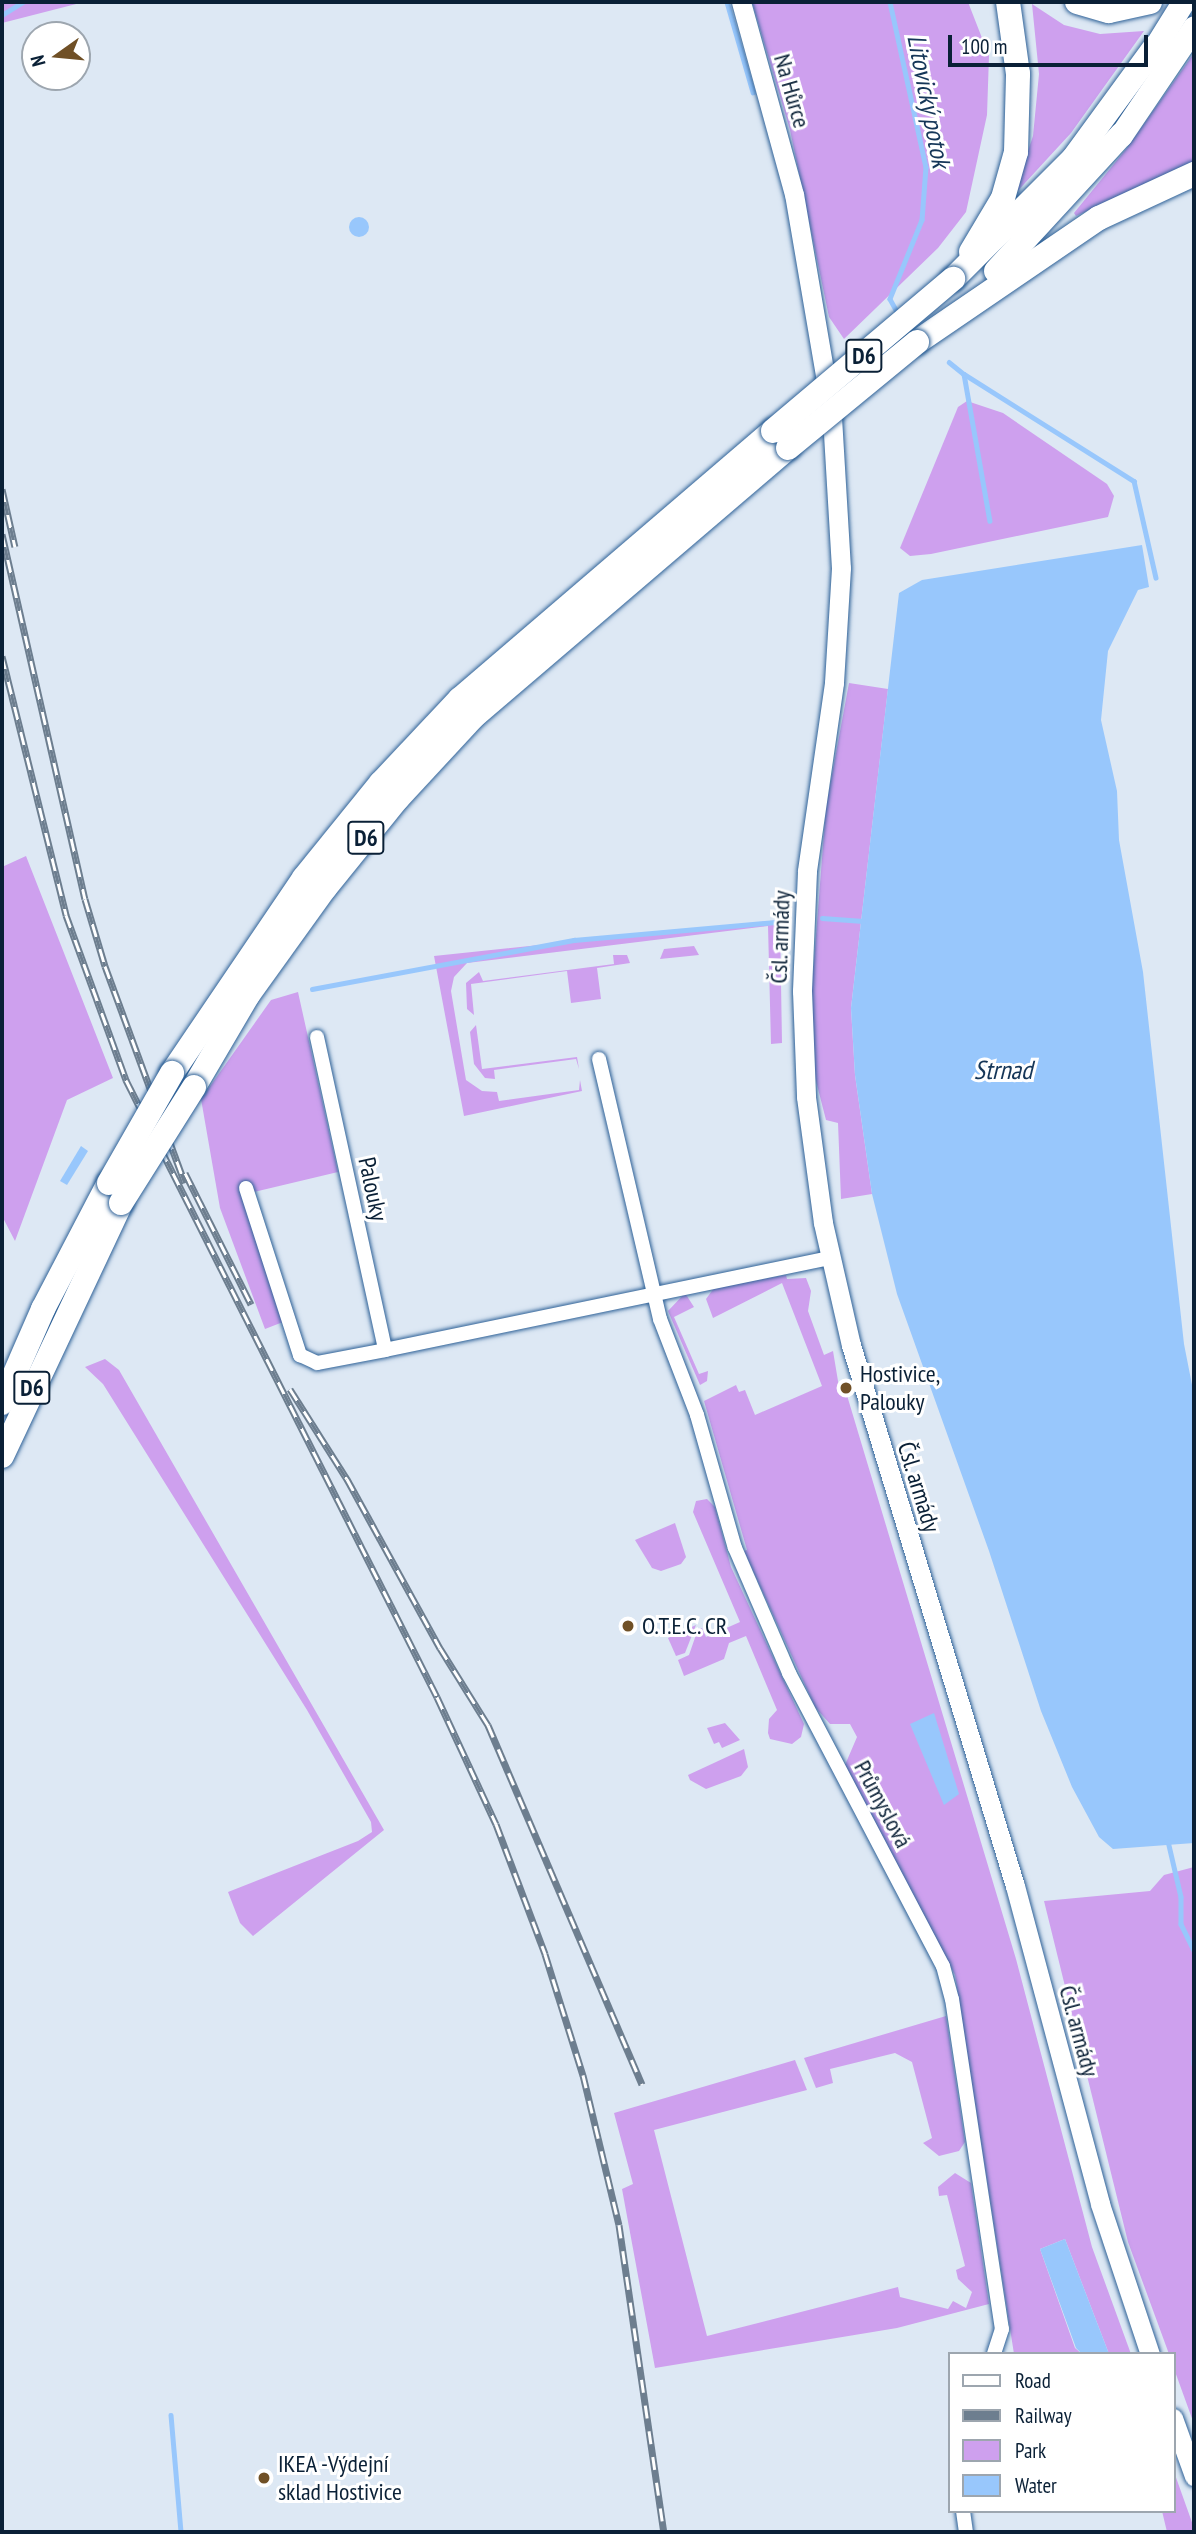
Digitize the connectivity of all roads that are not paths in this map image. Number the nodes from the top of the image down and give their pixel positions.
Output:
1 (741, 2) edge
2 (998, 2) edge
3 (1008, 2) edge
4 (1077, 2) edge
5 (1150, 2) edge
6 (1182, 2) edge
7 (1194, 27) edge
8 (1155, 47) joint
9 (1015, 52) junction
10 (1121, 135) joint
11 (1194, 174) edge
12 (965, 293) junction
13 (781, 440) junction
14 (841, 568) joint
15 (317, 1037) dead end
16 (599, 1059) dead end
17 (246, 1188) dead end
18 (115, 1193) junction
19 (831, 1258) junction
20 (653, 1293) junction
21 (385, 1350) junction
22 (2, 1402) edge
23 (2, 1457) edge
24 (995, 2352) edge
25 (1149, 2352) edge
26 (1175, 2424) edge
27 (1194, 2476) edge
28 (963, 2513) edge
29 (966, 2532) edge

1 - 14 main road, Na Hůrce
2 - 9 highway
3 - 9 highway
4 - 5 highway
6 - 8 highway, D6
7 - 10 highway, D6
8 - 12 highway, D6
9 - 12 highway
10 - 12 highway, D6
11 - 12 highway
12 - 13 highway, D6, bridge
12 - 13 highway, D6, bridge
13 - 18 highway, D6, bridge
13 - 18 highway, D6, bridge
14 - 19 main road, Čsl. armády
15 - 21 street, Palouky
16 - 20 street
17 - 21 street
18 - 22 highway, D6
18 - 23 highway, D6
19 - 20 street
19 - 25 main road, Čsl. armády
20 - 21 street
20 - 24 street, Průmyslová
26 - 27 main road
28 - 29 street

